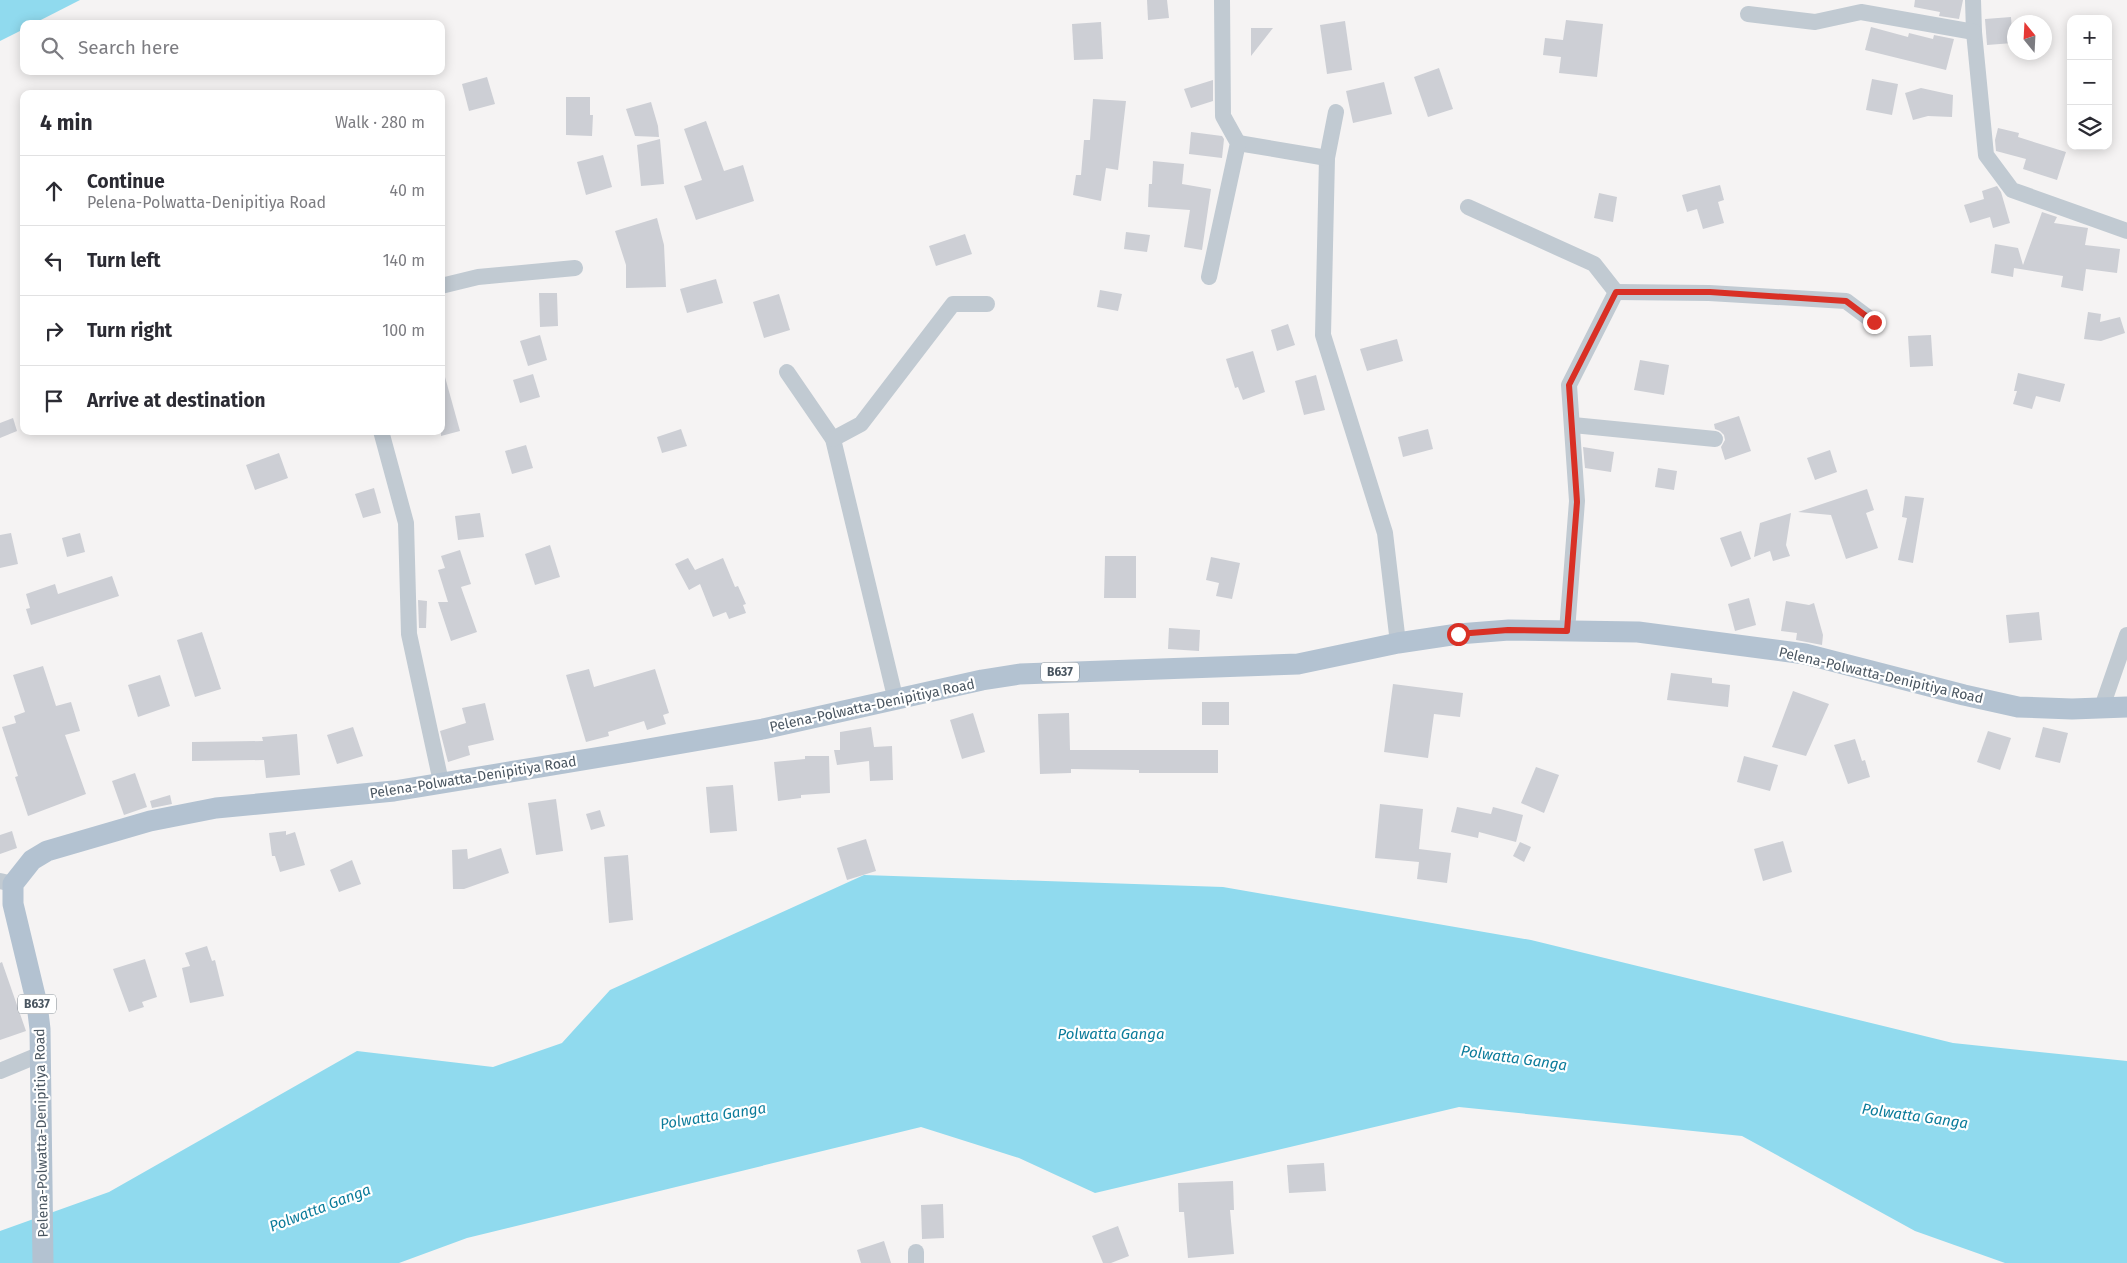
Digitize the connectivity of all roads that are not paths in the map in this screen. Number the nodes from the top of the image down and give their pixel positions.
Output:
1 (1222, 0) edge
2 (1973, 0) edge
3 (1748, 14) dead end
4 (1974, 32) junction
5 (1336, 112) dead end
6 (1238, 143) junction
7 (1328, 158) junction
8 (1468, 207) dead end
9 (2127, 231) edge
10 (574, 268) dead end
11 (1209, 277) dead end
12 (445, 285) edge
13 (1616, 292) junction
14 (987, 304) dead end
15 (1874, 322) dead end
16 (787, 372) dead end
17 (1573, 425) junction
18 (382, 435) edge
19 (833, 439) junction
20 (1715, 439) dead end
21 (1567, 631) junction
22 (2127, 635) edge
23 (1398, 644) junction
24 (896, 701) junction
25 (2102, 707) junction
26 (2127, 707) edge
27 (441, 782) junction
28 (6, 882) edge
29 (41, 1054) junction
30 (0, 1071) edge
31 (43, 1263) edge

1 - 6 street
2 - 4 street
3 - 4 street
4 - 9 street
5 - 7 street
6 - 7 street
6 - 11 street
7 - 23 street
8 - 13 street
10 - 12 street
13 - 15 street
13 - 17 street
14 - 19 street
16 - 19 street
17 - 20 street
17 - 21 street
18 - 27 street
19 - 24 street
21 - 23 main road, Pelena-Polwatta-Denipitiya Road / B637
21 - 25 main road, Pelena-Polwatta-Denipitiya Road / B637
22 - 25 street
23 - 24 main road, Pelena-Polwatta-Denipitiya Road / B637
24 - 27 main road, Pelena-Polwatta-Denipitiya Road / B637
25 - 26 main road, Pelena-Polwatta-Denipitiya Road / B637
27 - 28 main road, Pelena-Polwatta-Denipitiya Road / B637
28 - 29 main road, Pelena-Polwatta-Denipitiya Road / B637
29 - 30 street
29 - 31 main road, Pelena-Polwatta-Denipitiya Road / B637

